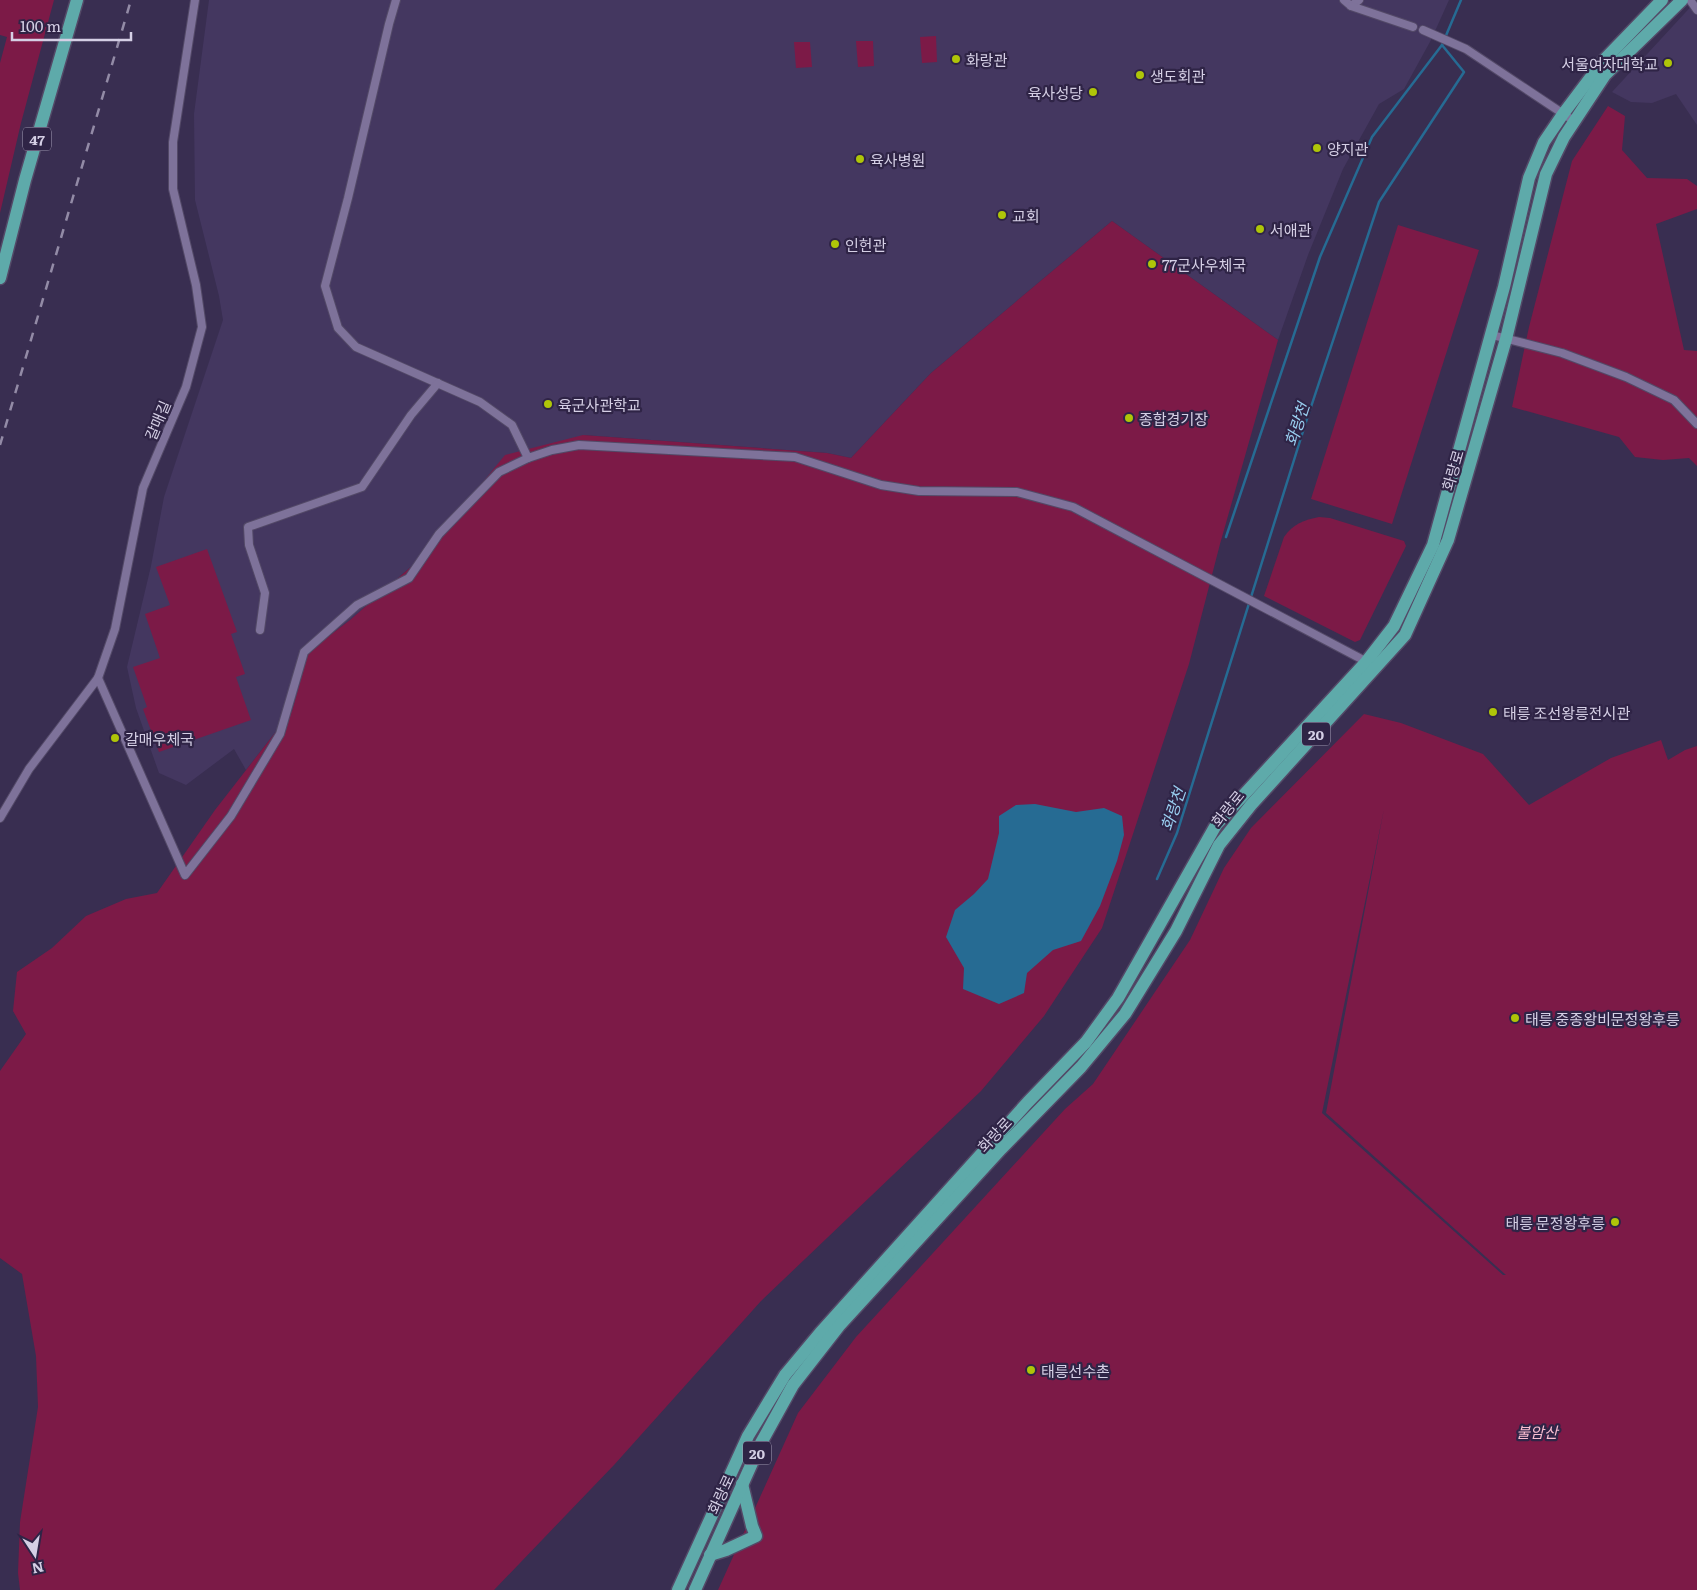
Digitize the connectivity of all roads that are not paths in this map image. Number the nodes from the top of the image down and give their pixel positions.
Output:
1 (77, 0) edge
2 (195, 0) edge
3 (396, 0) edge
4 (1344, 0) edge
5 (1359, 0) edge
6 (1662, 0) edge
7 (1682, 0) edge
8 (1690, 0) edge
9 (1351, 6) junction
10 (1697, 10) edge
11 (1413, 27) dead end
12 (1424, 31) dead end
13 (1563, 114) junction
14 (1574, 120) junction
15 (0, 278) edge
16 (1492, 335) junction
17 (1506, 339) junction
18 (438, 383) junction
19 (1697, 424) edge
20 (528, 458) junction
21 (260, 630) dead end
22 (1371, 664) junction
23 (98, 678) junction
24 (0, 818) edge
25 (748, 1436) junction
26 (741, 1486) junction
27 (694, 1552) junction
28 (710, 1555) junction
29 (678, 1590) edge
30 (689, 1590) edge
31 (695, 1590) edge

1 - 15 main road, 47
2 - 23 street, 갈매길
3 - 18 street
4 - 9 street
5 - 9 street
6 - 13 main road, 화랑로 / 20
7 - 14 main road, 화랑로 / 20
8 - 10 street
9 - 11 street
12 - 13 street
13 - 14 street
13 - 16 main road, 화랑로 / 20
14 - 17 main road, 화랑로 / 20
16 - 17 street
16 - 22 main road, 화랑로 / 20
17 - 19 street
17 - 22 main road, 화랑로 / 20
18 - 20 street
18 - 21 street
20 - 22 street
20 - 23 street
22 - 25 main road, 화랑로 / 20
22 - 26 main road, 화랑로 / 20
23 - 24 street, 갈매길
25 - 26 main road
25 - 27 main road, 화랑로 / 20
26 - 28 main road, 화랑로 / 20
26 - 28 main road
27 - 29 main road, 화랑로 / 20
27 - 30 main road
28 - 31 main road, 화랑로 / 20

